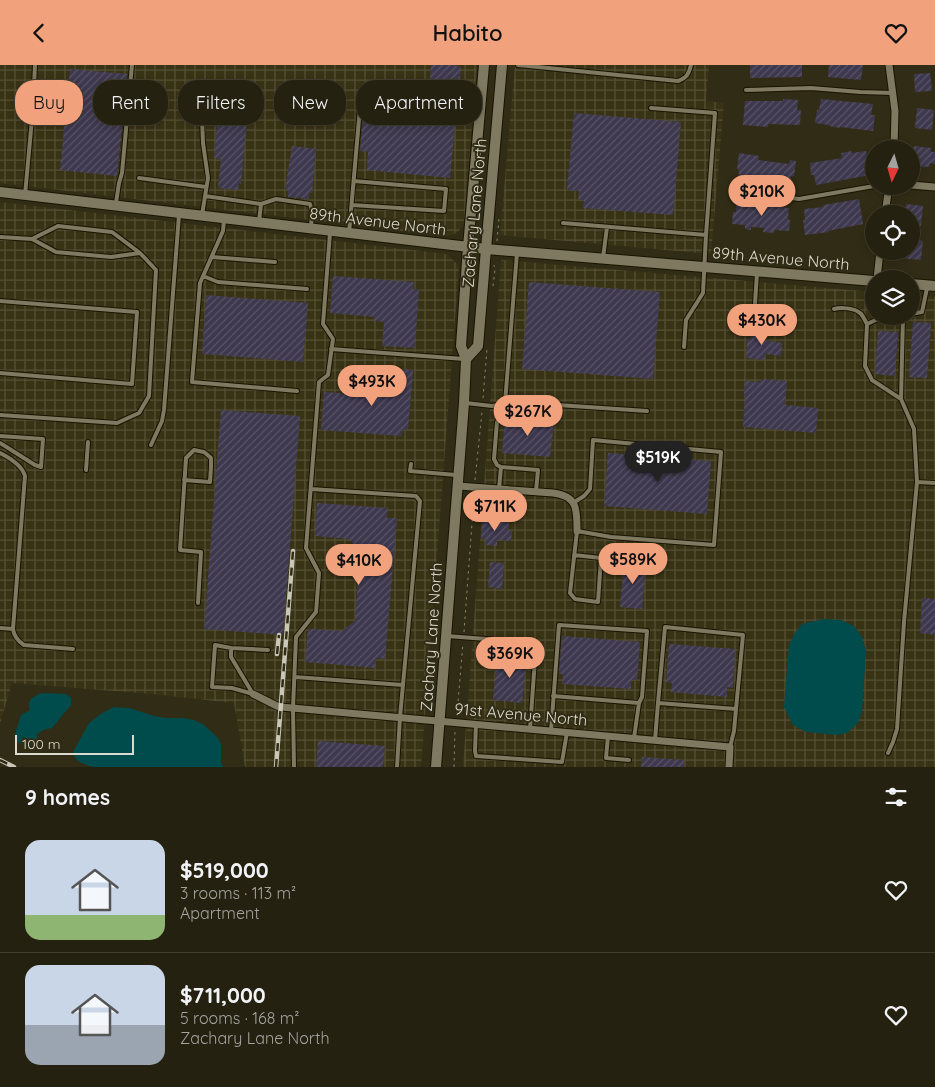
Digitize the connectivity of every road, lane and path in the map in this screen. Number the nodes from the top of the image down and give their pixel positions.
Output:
1 (35, 65) edge
2 (132, 65) edge
3 (484, 65) edge
4 (502, 65) edge
5 (518, 65) edge
6 (691, 65) edge
7 (889, 65) edge
8 (482, 86) edge
9 (746, 90) dead end
10 (893, 93) junction
11 (651, 108) dead end
12 (202, 125) edge
13 (359, 125) edge
14 (479, 125) edge
15 (894, 140) edge
16 (139, 178) dead end
17 (354, 181) junction
18 (920, 186) edge
19 (206, 187) junction
20 (935, 187) edge
21 (865, 188) edge
22 (0, 192) edge
23 (740, 192) dead end
24 (25, 195) junction
25 (205, 196) junction
26 (261, 204) junction
27 (352, 205) junction
28 (116, 206) junction
29 (179, 213) junction
30 (202, 215) junction
31 (224, 218) junction
32 (259, 222) junction
33 (563, 223) dead end
34 (606, 227) junction
35 (311, 228) junction
36 (330, 231) junction
37 (349, 233) junction
38 (706, 235) junction
39 (0, 237) edge
40 (32, 239) junction
41 (468, 247) junction
42 (486, 249) junction
43 (517, 252) junction
44 (140, 253) junction
45 (212, 257) junction
46 (603, 258) junction
47 (275, 262) dead end
48 (494, 264) dead end
49 (704, 266) junction
50 (757, 271) junction
51 (203, 276) junction
52 (865, 279) edge
53 (493, 285) dead end
54 (931, 286) edge
55 (307, 289) dead end
56 (0, 301) edge
57 (834, 309) dead end
58 (920, 312) edge
59 (865, 321) edge
60 (867, 325) edge
61 (903, 325) edge
62 (780, 331) dead end
63 (684, 347) dead end
64 (331, 349) junction
65 (487, 349) dead end
66 (466, 359) junction
67 (0, 373) edge
68 (297, 391) dead end
69 (900, 399) junction
70 (464, 403) junction
71 (505, 403) junction
72 (483, 405) junction
73 (647, 411) dead end
74 (0, 415) edge
75 (497, 423) dead end
76 (0, 436) edge
77 (88, 442) dead end
78 (0, 443) edge
79 (151, 445) dead end
80 (0, 453) edge
81 (411, 464) dead end
82 (501, 467) junction
83 (86, 470) dead end
84 (459, 475) junction
85 (475, 476) dead end
86 (184, 480) junction
87 (917, 481) junction
88 (935, 483) edge
89 (458, 486) junction
90 (311, 489) junction
91 (499, 489) junction
92 (536, 491) junction
93 (474, 498) dead end
94 (573, 503) junction
95 (577, 531) junction
96 (574, 555) junction
97 (601, 558) junction
98 (619, 559) dead end
99 (198, 603) dead end
100 (0, 628) edge
101 (13, 629) junction
102 (447, 636) junction
103 (463, 637) junction
104 (231, 648) junction
105 (73, 649) dead end
106 (268, 650) dead end
107 (295, 677) junction
108 (403, 685) junction
109 (253, 694) junction
110 (554, 696) junction
111 (639, 703) junction
112 (658, 703) junction
113 (294, 708) junction
114 (736, 709) junction
115 (457, 711) dead end
116 (400, 717) junction
117 (440, 721) junction
118 (476, 724) junction
119 (530, 729) junction
120 (551, 731) junction
121 (567, 732) junction
122 (455, 735) dead end
123 (608, 736) junction
124 (634, 738) junction
125 (656, 741) junction
126 (730, 747) junction
127 (888, 753) dead end
128 (629, 760) dead end
129 (294, 767) edge
130 (397, 767) edge
131 (436, 767) edge
132 (454, 767) edge
133 (729, 767) edge

1 - 24 lane
2 - 28 lane
3 - 8 main road, Zachary Lane North
4 - 42 main road, Zachary Lane North
5 - 6 lane
7 - 10 street
9 - 10 lane
10 - 15 street
11 - 38 lane
12 - 19 lane
13 - 17 lane
14 - 41 main road, Zachary Lane North
16 - 19 lane
17 - 27 lane
17 - 27 lane
18 - 20 street
19 - 25 lane
21 - 23 lane
22 - 24 main road, 89th Avenue North
24 - 28 main road, 89th Avenue North
25 - 26 lane
25 - 30 lane
26 - 32 lane
26 - 35 lane
27 - 37 lane
28 - 29 main road, 89th Avenue North
29 - 30 main road, 89th Avenue North
29 - 79 lane
30 - 31 main road, 89th Avenue North
31 - 32 main road, 89th Avenue North
31 - 45 lane
32 - 35 main road, 89th Avenue North
33 - 34 lane
34 - 38 lane
34 - 46 lane
35 - 36 main road, 89th Avenue North
36 - 37 main road, 89th Avenue North
36 - 64 lane
37 - 41 main road, 89th Avenue North
38 - 49 lane
39 - 40 lane
40 - 44 lane
40 - 44 lane
41 - 42 main road, 89th Avenue North
41 - 66 main road, Zachary Lane North
42 - 43 main road, 89th Avenue North
42 - 66 main road, Zachary Lane North
43 - 46 main road, 89th Avenue North
43 - 71 lane
44 - 74 lane
45 - 47 lane
45 - 51 lane
46 - 49 main road, 89th Avenue North
48 - 53 path
49 - 50 main road, 89th Avenue North
49 - 63 lane
50 - 52 main road, 89th Avenue North
50 - 62 lane
51 - 55 lane
51 - 68 lane
54 - 58 lane
56 - 67 lane
57 - 59 lane
60 - 69 lane
61 - 69 lane
64 - 66 lane
64 - 90 lane
65 - 72 path
66 - 70 main road, Zachary Lane North
69 - 87 lane
70 - 72 lane
70 - 84 main road, Zachary Lane North
71 - 72 lane
71 - 73 lane
72 - 85 path
75 - 82 lane
76 - 78 lane
77 - 83 lane
80 - 101 lane
81 - 84 lane
82 - 91 lane
82 - 92 lane
84 - 89 main road, Zachary Lane North
86 - 86 lane
86 - 99 lane
87 - 88 lane
87 - 127 lane
89 - 91 street
89 - 102 main road, Zachary Lane North
90 - 107 lane
90 - 108 lane
91 - 92 street
92 - 94 street
93 - 103 path
94 - 95 street
94 - 95 lane
95 - 96 lane
96 - 97 lane
96 - 97 lane
97 - 98 lane
100 - 101 lane
101 - 105 lane
102 - 103 lane
102 - 117 main road, Zachary Lane North
103 - 115 path
103 - 119 lane
104 - 106 lane
104 - 109 lane
104 - 109 lane
107 - 108 lane
107 - 113 lane
108 - 116 lane
109 - 113 street, 91st Avenue North
110 - 111 lane
110 - 111 lane
110 - 120 lane
111 - 124 lane
112 - 114 lane
112 - 114 lane
112 - 125 lane
113 - 116 street, 91st Avenue North
113 - 129 lane
114 - 126 lane
116 - 117 street, 91st Avenue North
116 - 130 lane
117 - 118 street, 91st Avenue North
117 - 131 main road, Zachary Lane North
118 - 119 street, 91st Avenue North
118 - 121 lane
119 - 120 street, 91st Avenue North
120 - 121 street, 91st Avenue North
121 - 123 street, 91st Avenue North
122 - 132 path
123 - 124 street, 91st Avenue North
123 - 128 lane
124 - 125 street, 91st Avenue North
125 - 126 street, 91st Avenue North
126 - 133 street

